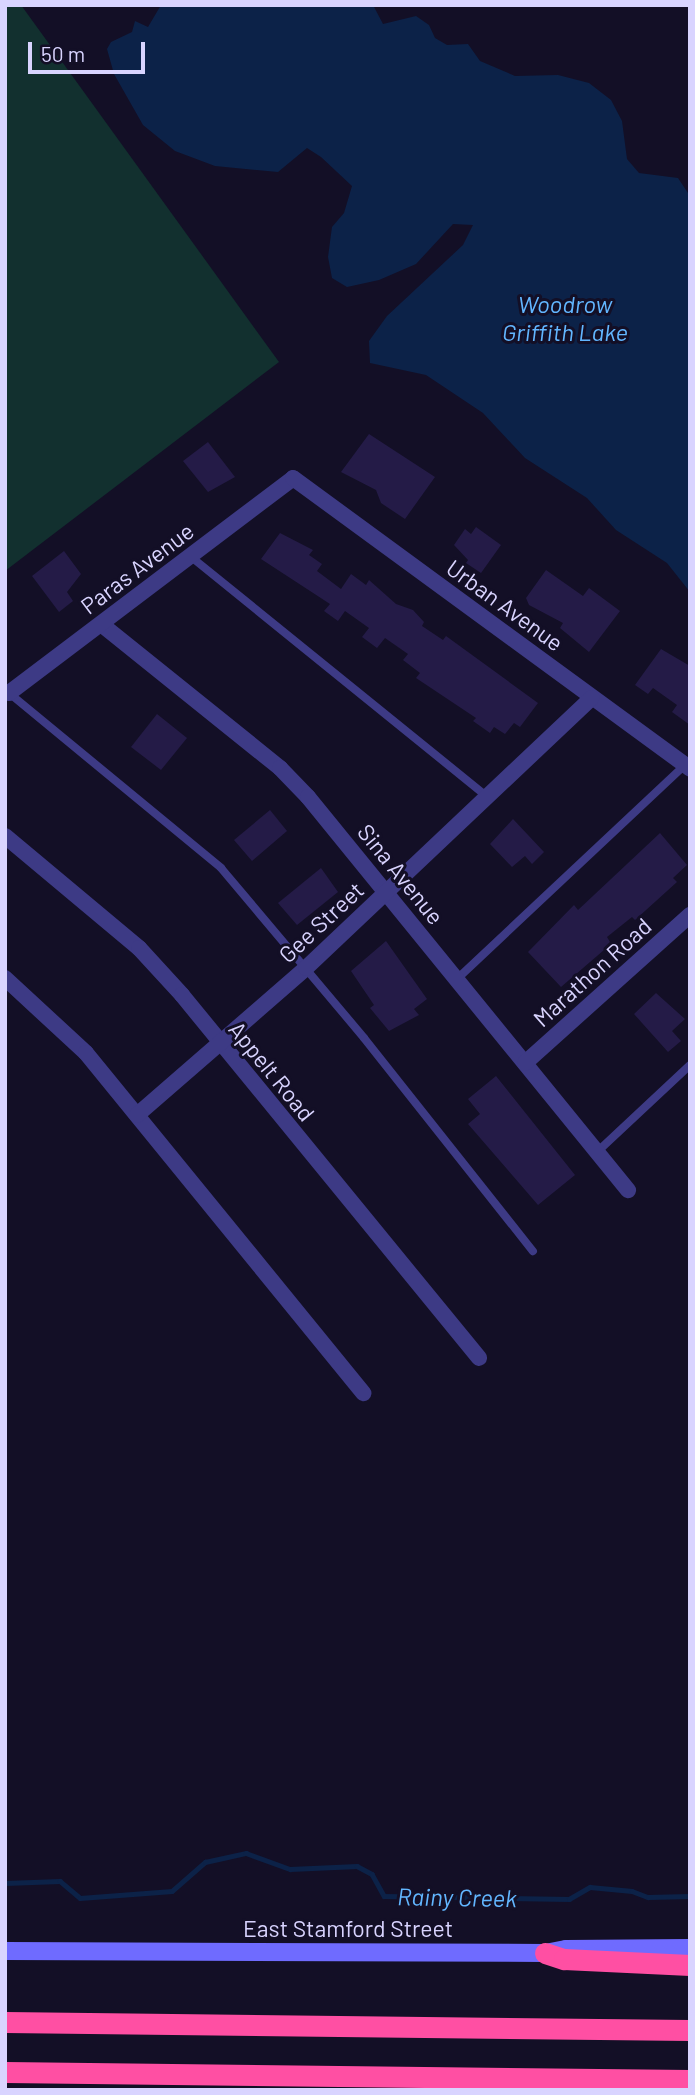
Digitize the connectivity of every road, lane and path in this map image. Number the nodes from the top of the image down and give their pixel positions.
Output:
1 (293, 478) joint
2 (190, 556) junction
3 (101, 624) junction
4 (9, 693) joint
5 (592, 698) junction
6 (687, 768) edge
7 (488, 797) junction
8 (5, 836) edge
9 (386, 892) junction
10 (690, 915) edge
11 (306, 968) junction
12 (5, 978) edge
13 (457, 979) junction
14 (220, 1044) junction
15 (525, 1063) junction
16 (690, 1065) edge
17 (137, 1115) junction
18 (597, 1152) junction
19 (628, 1190) dead end
20 (533, 1251) dead end
21 (479, 1358) dead end
22 (363, 1393) dead end
23 (690, 1948) edge
24 (5, 1951) edge
25 (545, 1953) junction
26 (690, 1965) edge
27 (5, 2022) edge
28 (690, 2030) edge
29 (5, 2072) edge
30 (690, 2080) edge

1 - 2 street, Paras Avenue
1 - 5 street, Urban Avenue
2 - 3 street, Paras Avenue
2 - 7 lane
3 - 4 street, Paras Avenue
3 - 9 street, Sina Avenue
4 - 11 lane
5 - 6 street, Urban Avenue
5 - 7 street, Gee Street
6 - 13 lane
7 - 9 street, Gee Street
8 - 14 street, Appelt Road
9 - 11 street, Gee Street
9 - 13 street, Sina Avenue
10 - 15 street, Marathon Road
11 - 14 street, Gee Street
11 - 20 lane
12 - 17 street
13 - 15 street, Sina Avenue
14 - 17 street, Gee Street
14 - 21 street, Appelt Road
15 - 18 street, Sina Avenue
16 - 18 lane
17 - 22 street
18 - 19 street, Sina Avenue
23 - 25 main road, East Stamford Street
24 - 25 main road, East Stamford Street
25 - 26 highway
27 - 28 highway
29 - 30 highway

